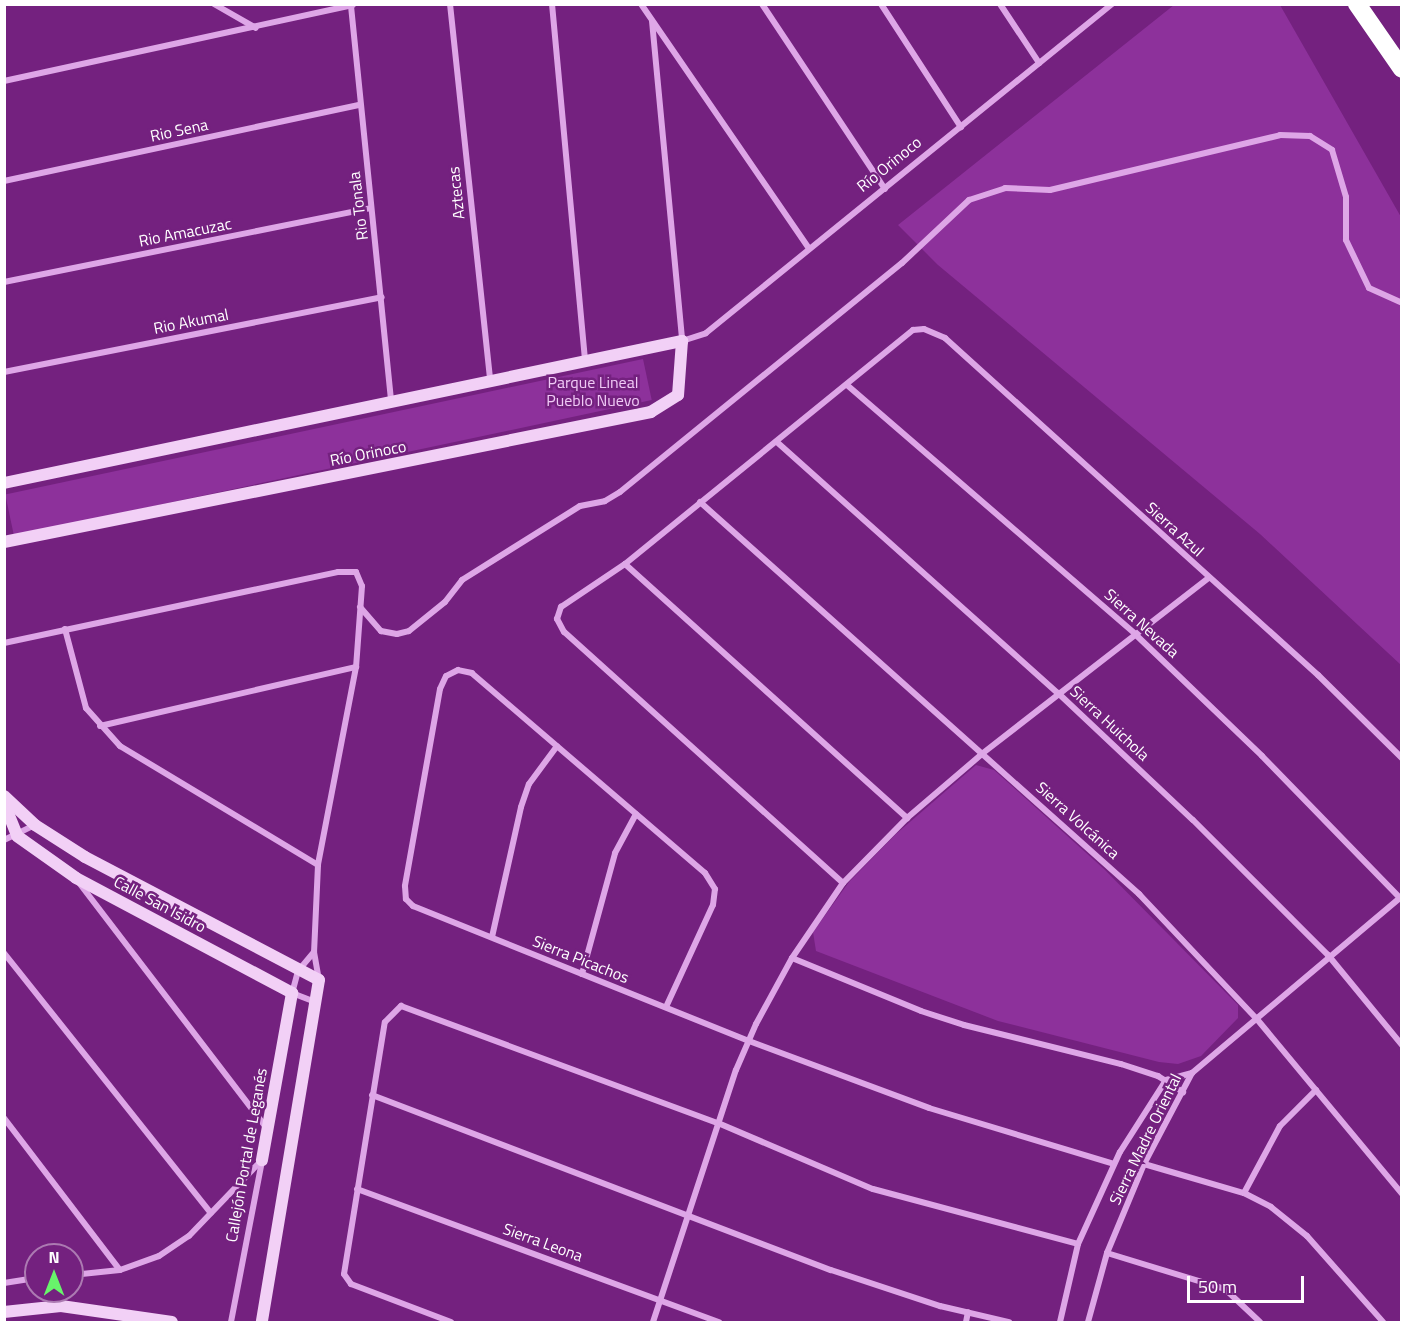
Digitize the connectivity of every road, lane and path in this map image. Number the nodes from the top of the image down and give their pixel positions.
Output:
1 (214, 4) edge
2 (450, 4) edge
3 (552, 4) edge
4 (641, 4) edge
5 (762, 4) edge
6 (881, 4) edge
7 (1000, 4) edge
8 (1112, 4) edge
9 (1357, 4) edge
10 (353, 5) edge
11 (652, 21) junction
12 (257, 28) junction
13 (1039, 63) junction
14 (1401, 69) edge
15 (4, 81) edge
16 (360, 105) junction
17 (961, 127) junction
18 (4, 181) edge
19 (885, 189) junction
20 (371, 208) junction
21 (809, 248) junction
22 (4, 282) edge
23 (382, 297) junction
24 (1401, 303) edge
25 (682, 341) junction
26 (585, 359) junction
27 (4, 372) edge
28 (490, 379) junction
29 (847, 385) junction
30 (391, 403) junction
31 (777, 443) junction
32 (4, 483) edge
33 (700, 502) junction
34 (4, 542) edge
35 (625, 564) junction
36 (1209, 578) junction
37 (360, 607) junction
38 (65, 629) junction
39 (1135, 634) junction
40 (4, 643) edge
41 (356, 667) junction
42 (1058, 693) junction
43 (100, 726) junction
44 (557, 746) junction
45 (983, 753) junction
46 (1401, 758) edge
47 (4, 796) edge
48 (4, 803) edge
49 (636, 814) junction
50 (907, 818) junction
51 (35, 825) junction
52 (18, 836) junction
53 (4, 840) edge
54 (318, 865) junction
55 (76, 878) junction
56 (843, 883) junction
57 (1401, 898) edge
58 (492, 937) junction
59 (314, 952) junction
60 (4, 953) edge
61 (1328, 955) junction
62 (792, 958) junction
63 (298, 971) junction
64 (582, 974) junction
65 (319, 980) junction
66 (292, 993) junction
67 (315, 1002) junction
68 (666, 1007) junction
69 (1256, 1018) junction
70 (749, 1041) junction
71 (1401, 1045) edge
72 (1192, 1073) junction
73 (1166, 1080) junction
74 (1316, 1090) junction
75 (1183, 1092) junction
76 (372, 1095) junction
77 (4, 1118) edge
78 (718, 1123) junction
79 (267, 1129) junction
80 (262, 1160) junction
81 (1114, 1164) junction
82 (1144, 1164) junction
83 (357, 1189) junction
84 (1244, 1193) junction
85 (1401, 1194) edge
86 (211, 1214) junction
87 (688, 1214) junction
88 (1078, 1244) junction
89 (1107, 1253) junction
90 (120, 1270) junction
91 (84, 1274) edge
92 (24, 1280) edge
93 (5, 1282) edge
94 (661, 1299) junction
95 (4, 1312) edge
96 (968, 1312) junction
97 (112, 1317) edge
98 (264, 1322) edge
99 (171, 1323) edge
100 (231, 1323) edge
101 (451, 1323) edge
102 (653, 1323) edge
103 (718, 1323) edge
104 (966, 1323) edge
105 (1009, 1323) edge
106 (1060, 1323) edge
107 (1088, 1323) edge
108 (1260, 1323) edge
109 (1383, 1323) edge

1 - 12 street
2 - 28 street, Aztecas
3 - 26 street
4 - 11 street
5 - 19 street
6 - 17 street
7 - 13 street
8 - 13 street, Río Orinoco
9 - 14 highway
10 - 12 street
10 - 16 street, Rio Tonala
11 - 21 street
11 - 25 street
12 - 15 street
13 - 17 street, Río Orinoco
16 - 18 street, Rio Sena
16 - 20 street, Rio Tonala
17 - 19 street, Río Orinoco
19 - 21 street, Río Orinoco
20 - 22 street, Rio Amacuzac
20 - 23 street, Rio Tonala
21 - 25 street, Río Orinoco
23 - 27 street, Rio Akumal
23 - 30 street, Rio Tonala
24 - 37 street
25 - 26 street, Río Orinoco
25 - 34 street, Río Orinoco
26 - 28 street, Río Orinoco
28 - 30 street, Río Orinoco
29 - 31 street
29 - 36 street, Sierra Azul
29 - 39 street, Sierra Nevada
30 - 32 street, Río Orinoco
31 - 33 street
31 - 42 street, Sierra Huichola
33 - 35 street
33 - 45 street, Sierra Volcánica
35 - 50 street
35 - 56 street
36 - 39 street
36 - 46 street, Sierra Azul
37 - 38 street
37 - 41 street
38 - 40 street
38 - 43 street
39 - 42 street
39 - 57 street, Sierra Nevada
41 - 43 street
41 - 54 street
42 - 45 street
42 - 61 street, Sierra Huichola
43 - 54 street
44 - 49 street
44 - 58 street
44 - 58 street, Sierra Picachos
45 - 50 street
45 - 69 street, Sierra Volcánica
47 - 51 street, Calle San Isidro
48 - 52 street
49 - 64 street
49 - 68 street
50 - 56 street
51 - 52 street
51 - 63 street, Calle San Isidro
52 - 53 street
52 - 55 street, Calle San Isidro
54 - 59 street
55 - 66 street, Calle San Isidro
55 - 79 street
56 - 62 street
57 - 61 street
58 - 64 street, Sierra Picachos
59 - 63 street
59 - 65 street
60 - 86 street, Callejón Portal de Leganés
61 - 69 street
61 - 71 street, Sierra Huichola
62 - 70 street
62 - 73 street
63 - 65 street, Calle San Isidro
63 - 66 street
64 - 68 street, Sierra Picachos
65 - 67 street
66 - 67 street
66 - 79 street, Callejón Portal de Leganés
67 - 98 street
68 - 70 street, Sierra Picachos
69 - 72 street
69 - 74 street, Sierra Volcánica
70 - 78 street
70 - 81 street, Sierra Picachos
72 - 73 street, Sierra Madre Oriental
72 - 75 street, Sierra Madre Oriental
73 - 75 street
73 - 81 street, Sierra Madre Oriental
74 - 84 street
74 - 85 street, Sierra Volcánica
75 - 82 street, Sierra Madre Oriental
76 - 78 street
76 - 83 street
76 - 87 street
77 - 90 street
78 - 87 street
78 - 88 street
79 - 80 street, Callejón Portal de Leganés
80 - 86 street
80 - 100 street, Callejón Portal de Leganés
81 - 88 street, Sierra Madre Oriental
82 - 84 street
82 - 89 street, Sierra Madre Oriental
83 - 94 street, Sierra Leona
83 - 101 street
84 - 109 street
86 - 90 street
87 - 94 street
87 - 96 street
88 - 106 street, Sierra Madre Oriental
89 - 107 street, Sierra Madre Oriental
89 - 108 street
90 - 91 street
92 - 93 street
94 - 102 street
94 - 103 street, Sierra Leona
95 - 97 street
96 - 104 street
96 - 105 street
97 - 99 street

